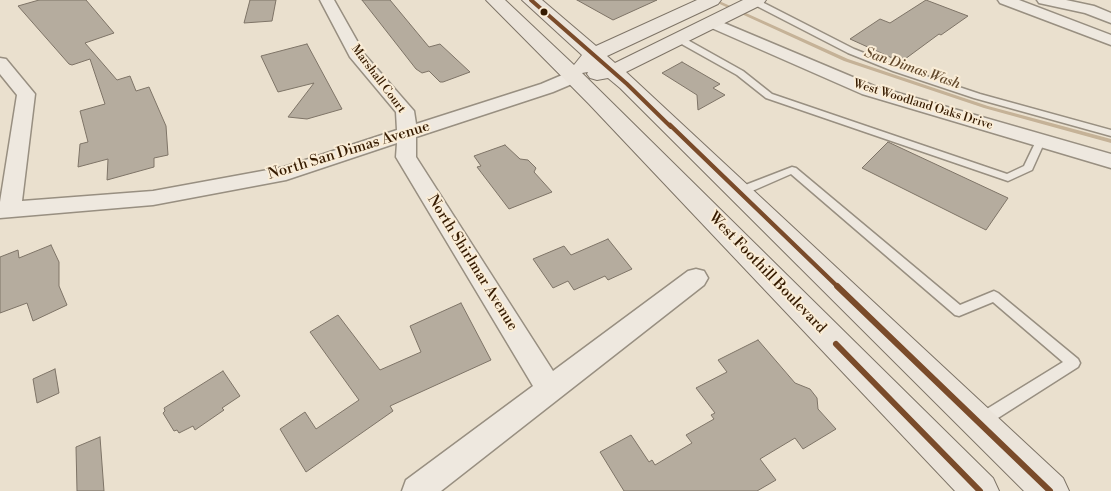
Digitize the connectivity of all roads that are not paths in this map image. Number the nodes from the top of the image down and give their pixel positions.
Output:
1 (327, 0) edge
2 (495, 0) edge
3 (531, 0) edge
4 (1005, 0) edge
5 (1044, 0) edge
6 (708, 2) edge
7 (738, 9) edge
8 (1111, 18) edge
9 (1107, 35) edge
10 (681, 40) junction
11 (593, 55) junction
12 (0, 63) edge
13 (612, 72) junction
14 (573, 77) junction
15 (408, 133) junction
16 (1111, 133) edge
17 (1040, 141) junction
18 (1111, 161) edge
19 (739, 192) junction
20 (5, 209) edge
21 (696, 278) dead end
22 (550, 390) junction
23 (978, 422) junction
24 (417, 491) edge
25 (980, 491) edge
26 (1050, 491) edge

1 - 15 street, Marshall Court
2 - 14 main road, West Foothill Boulevard
3 - 11 main road
4 - 9 street
5 - 8 street
6 - 11 main road, North San Dimas Avenue
7 - 10 main road, North San Dimas Avenue
7 - 16 lane
7 - 17 street, West Woodland Oaks Drive
10 - 13 main road, North San Dimas Avenue
10 - 17 lane
11 - 13 main road
11 - 14 main road, North San Dimas Avenue
12 - 20 street
13 - 14 main road, North San Dimas Avenue
13 - 19 main road
14 - 15 street, North San Dimas Avenue
14 - 25 main road, West Foothill Boulevard
15 - 20 street, North San Dimas Avenue
15 - 22 street, North Shirlmar Avenue
17 - 18 street, West Woodland Oaks Drive
19 - 23 main road
19 - 23 lane
21 - 22 street
22 - 24 street
23 - 26 main road

